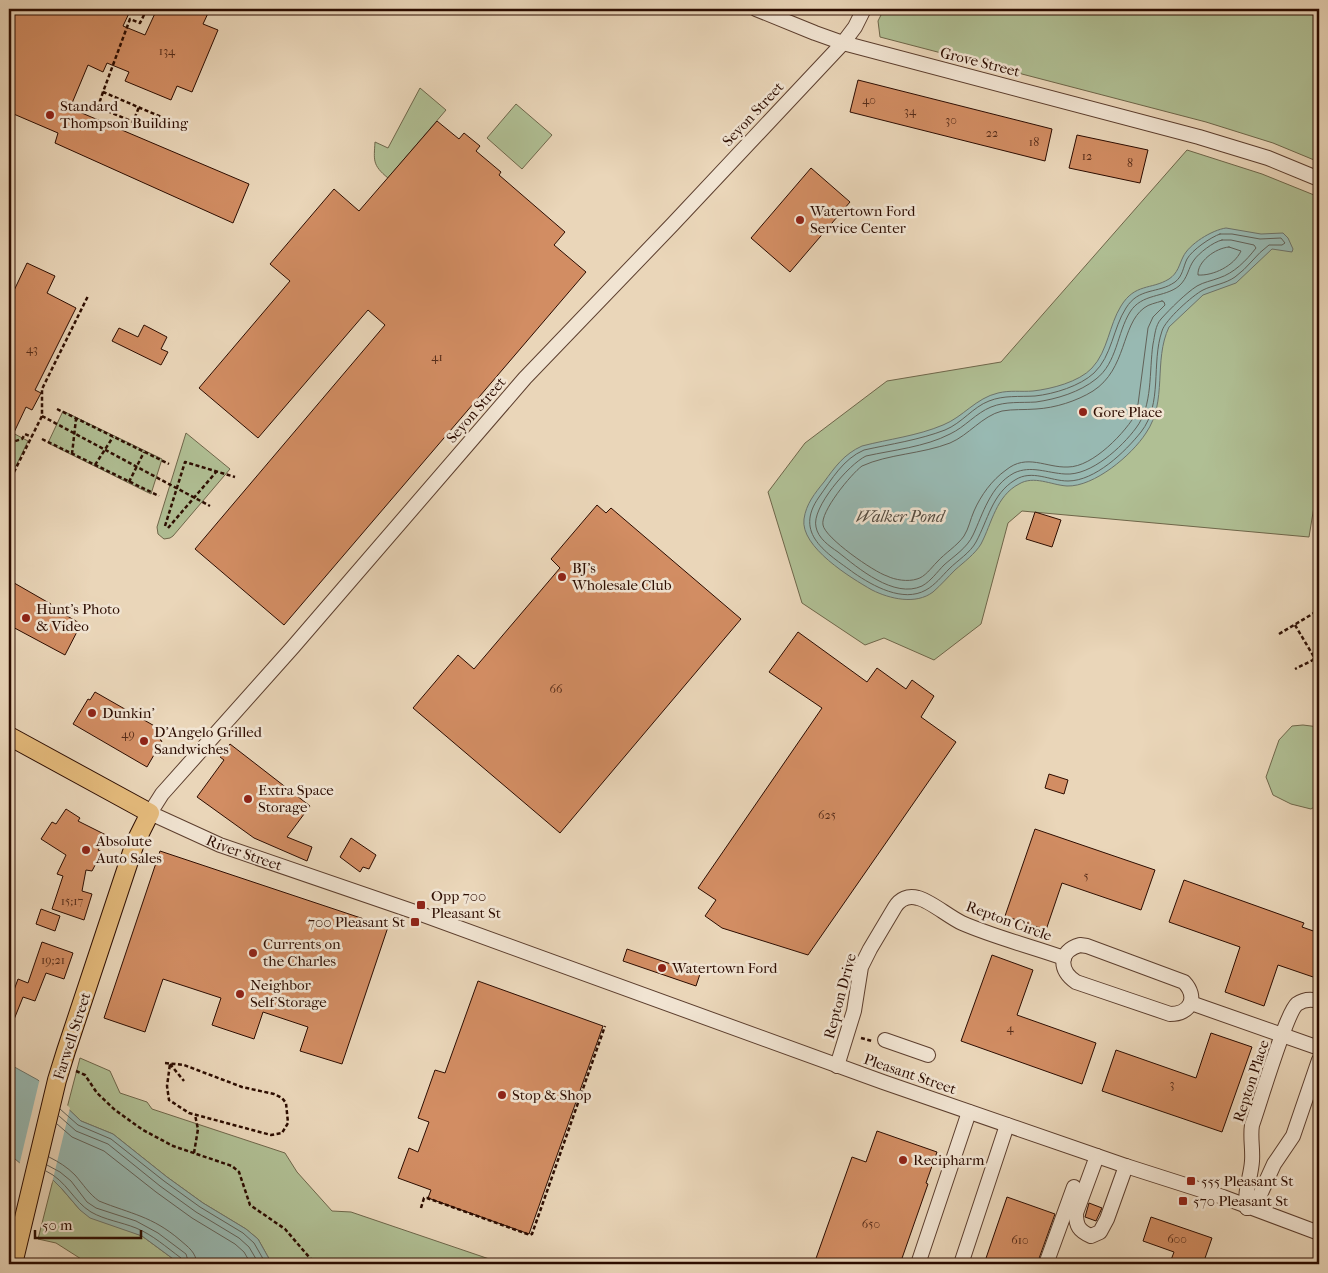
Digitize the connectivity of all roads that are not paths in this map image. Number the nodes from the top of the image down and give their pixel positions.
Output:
1 (756, 9) edge
2 (864, 9) edge
3 (843, 43) junction
4 (1319, 179) edge
5 (9, 736) edge
6 (150, 813) junction
7 (918, 898) joint
8 (492, 940) joint
9 (1064, 958) junction
10 (1319, 1001) edge
11 (1191, 1003) junction
12 (1283, 1035) junction
13 (885, 1040) dead end
14 (1319, 1048) edge
15 (928, 1055) dead end
16 (1319, 1060) edge
17 (837, 1066) junction
18 (969, 1112) junction
19 (1007, 1125) junction
20 (1097, 1156) junction
21 (1126, 1166) junction
22 (1074, 1187) dead end
23 (1247, 1208) junction
24 (1319, 1233) edge
25 (13, 1264) edge
26 (918, 1264) edge
27 (961, 1264) edge
28 (1046, 1264) edge

1 - 3 street, Grove Street
2 - 3 street, Seyon Street
3 - 4 street, Grove Street
3 - 6 street, Seyon Street
5 - 6 main road, River Street
6 - 8 street, River Street
6 - 25 main road, Farwell Street
7 - 9 street, Repton Circle
7 - 17 street, Repton Drive
8 - 17 street, Pleasant Street
9 - 11 street, Repton Circle
9 - 11 street, Repton Circle
10 - 12 street, Repton Place
11 - 12 street
12 - 14 street
12 - 23 street, Repton Place
13 - 15 street
16 - 23 street
17 - 18 street, Pleasant Street
18 - 19 street, Pleasant Street
18 - 26 street
19 - 20 street, Pleasant Street
19 - 27 street
20 - 21 street, Pleasant Street
20 - 21 street
21 - 23 street, Pleasant Street
22 - 28 street
23 - 24 street, Pleasant Street

